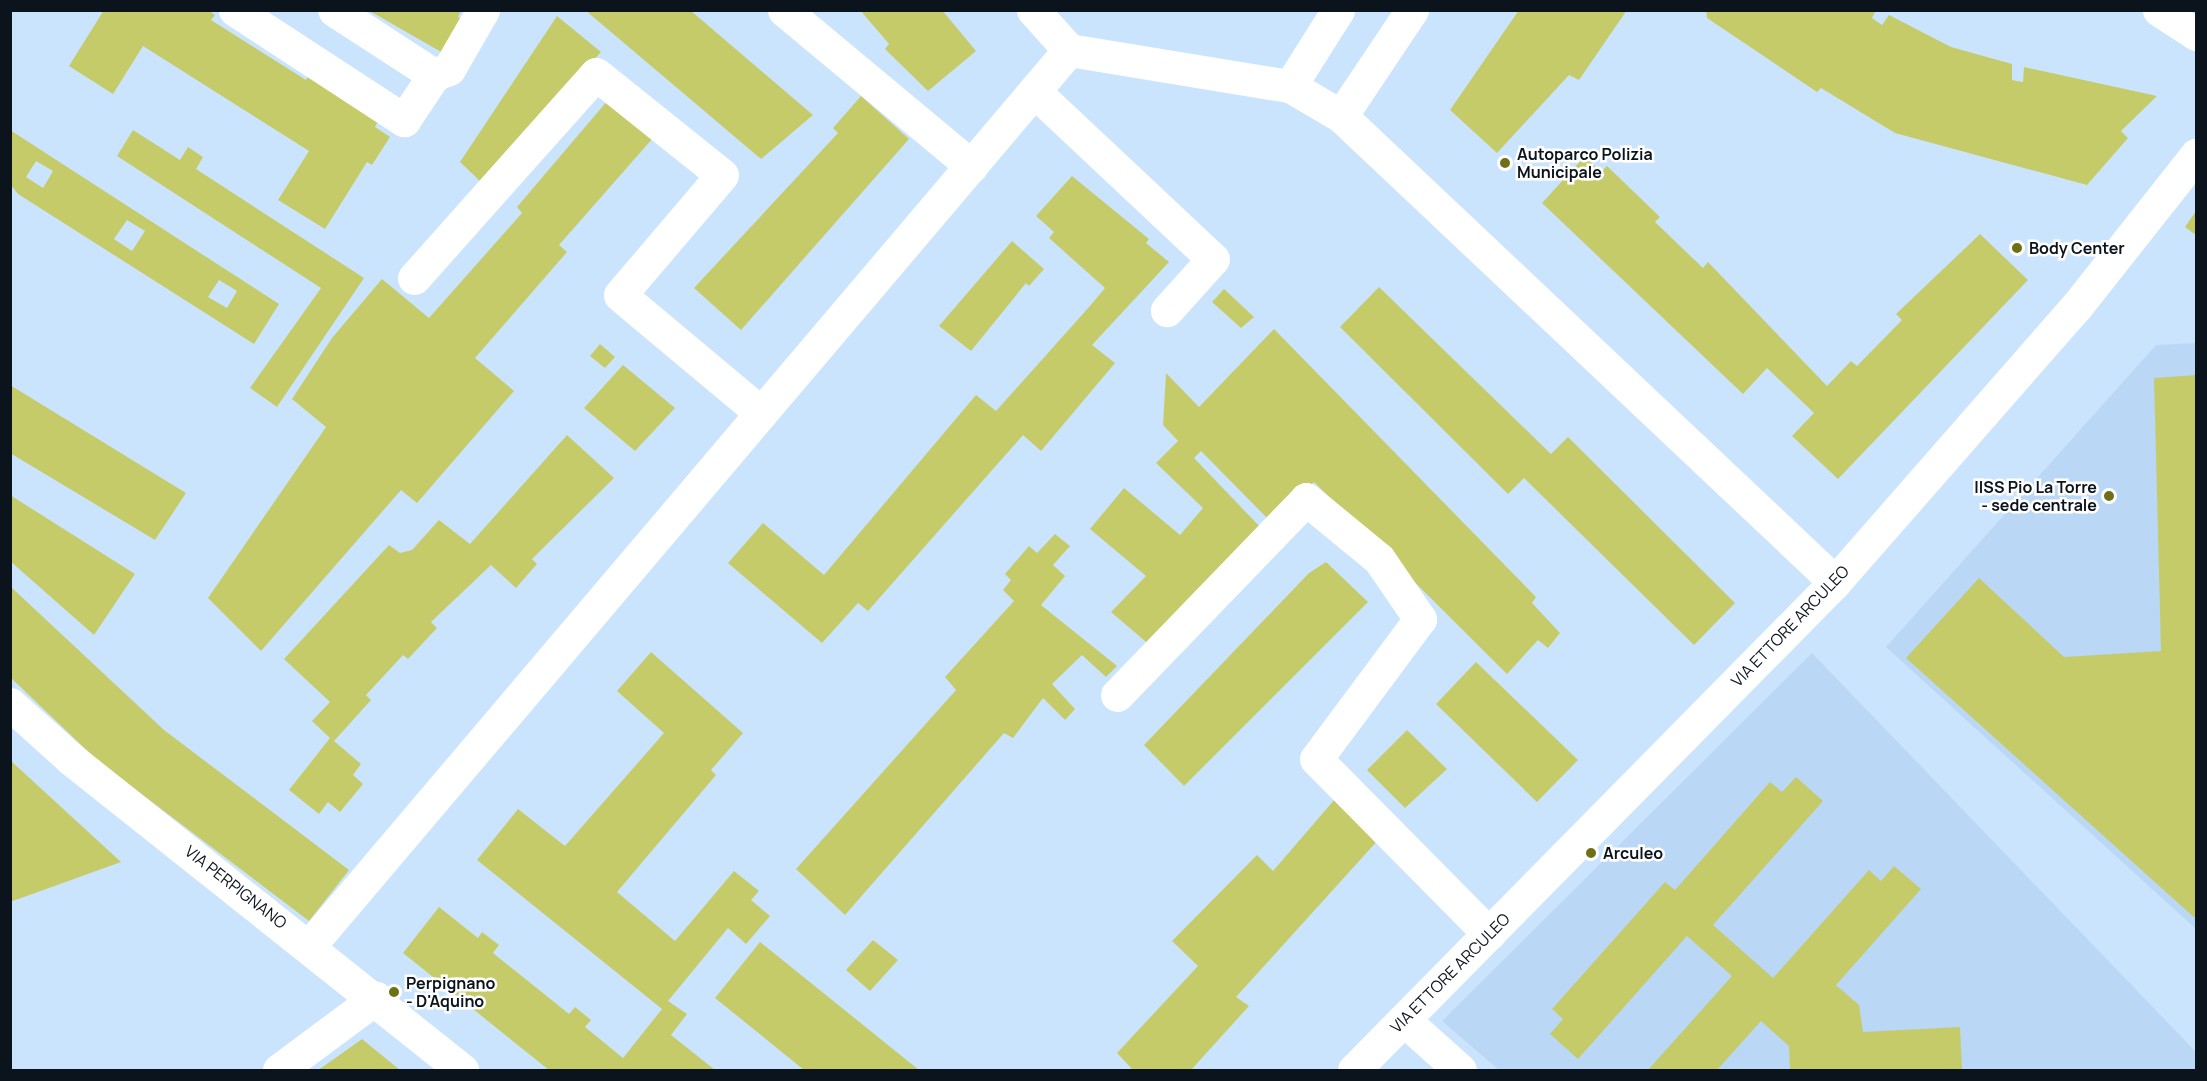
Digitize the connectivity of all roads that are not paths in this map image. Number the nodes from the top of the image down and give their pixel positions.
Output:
1 (235, 10) edge
2 (334, 10) edge
3 (483, 10) edge
4 (784, 10) edge
5 (1033, 10) edge
6 (1338, 10) edge
7 (1412, 10) edge
8 (2159, 10) edge
9 (2196, 34) edge
10 (1069, 50) junction
11 (434, 75) junction
12 (1290, 86) junction
13 (1034, 91) junction
14 (1341, 116) junction
15 (2196, 155) edge
16 (971, 166) junction
17 (414, 278) dead end
18 (1167, 310) dead end
19 (761, 413) junction
20 (1835, 582) junction
21 (1117, 695) dead end
22 (10, 704) edge
23 (1489, 934) junction
24 (310, 945) junction
25 (376, 998) junction
26 (1404, 1020) junction
27 (279, 1071) edge
28 (462, 1071) edge
29 (1354, 1071) edge
30 (1460, 1071) edge

1 - 11 street
2 - 11 street
3 - 11 street
4 - 16 street
5 - 10 street
6 - 12 street
7 - 14 street
8 - 9 street
10 - 12 street
10 - 13 street
12 - 14 street
13 - 16 street
13 - 18 street
14 - 20 street
15 - 20 street, VIA ETTORE ARCULEO
16 - 19 street
17 - 19 street
19 - 24 street
20 - 23 street, VIA ETTORE ARCULEO
21 - 23 street
22 - 24 street, VIA PERPIGNANO
23 - 26 street, VIA ETTORE ARCULEO
24 - 25 street, VIA PERPIGNANO
25 - 27 street
25 - 28 street, VIA PERPIGNANO
26 - 29 street, VIA ETTORE ARCULEO
26 - 30 street

